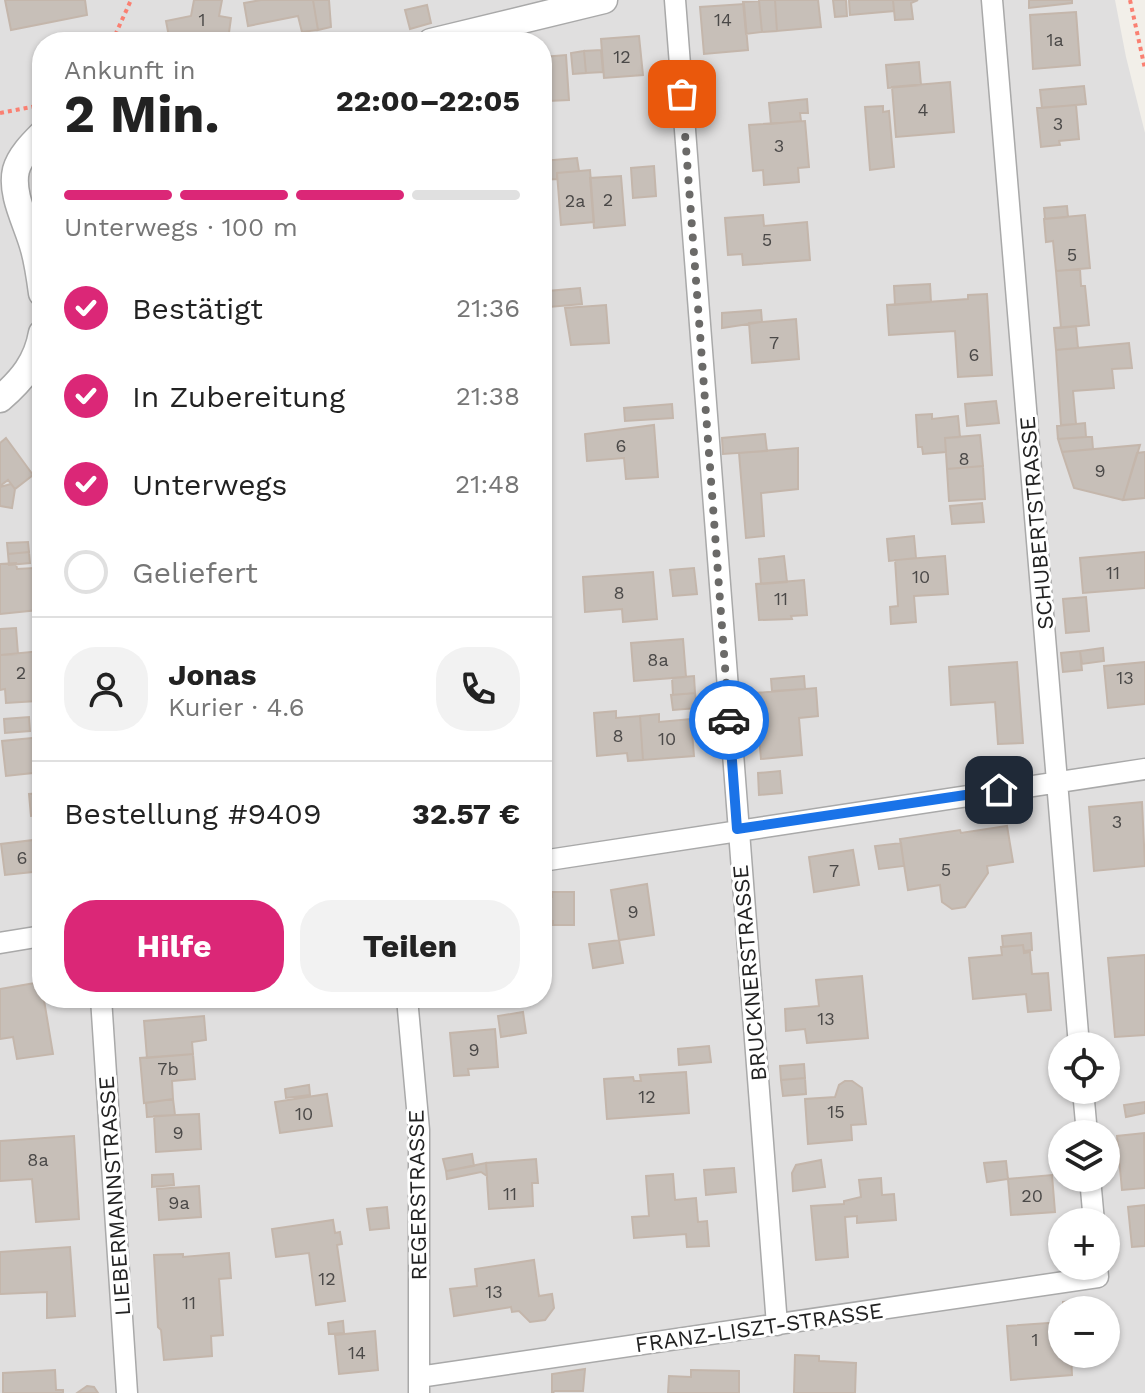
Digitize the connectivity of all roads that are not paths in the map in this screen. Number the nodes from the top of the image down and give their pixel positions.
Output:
1 (604, 0) edge
2 (675, 0) edge
3 (992, 0) edge
4 (472, 32) edge
5 (32, 146) edge
6 (8, 164) edge
7 (32, 242) edge
8 (32, 370) edge
9 (0, 399) edge
10 (1145, 769) edge
11 (1058, 781) junction
12 (737, 829) junction
13 (552, 859) edge
14 (32, 938) edge
15 (0, 943) edge
16 (102, 1008) edge
17 (408, 1008) edge
18 (1078, 1032) edge
19 (1048, 1279) edge
20 (777, 1325) junction
21 (419, 1385) edge
22 (127, 1393) edge

1 - 4 street
2 - 12 street, BRUCKNERSTRASSE
3 - 11 street, SCHUBERTSTRASSE
5 - 6 street
6 - 7 street
8 - 9 street
10 - 11 street
11 - 12 street
11 - 18 street, SCHUBERTSTRASSE
12 - 13 street
12 - 20 street, BRUCKNERSTRASSE
14 - 15 street
16 - 22 street, LIEBERMANNSTRASSE
17 - 21 street, REGERSTRASSE
19 - 20 street, FRANZ-LISZT-STRASSE
20 - 21 street, FRANZ-LISZT-STRASSE

